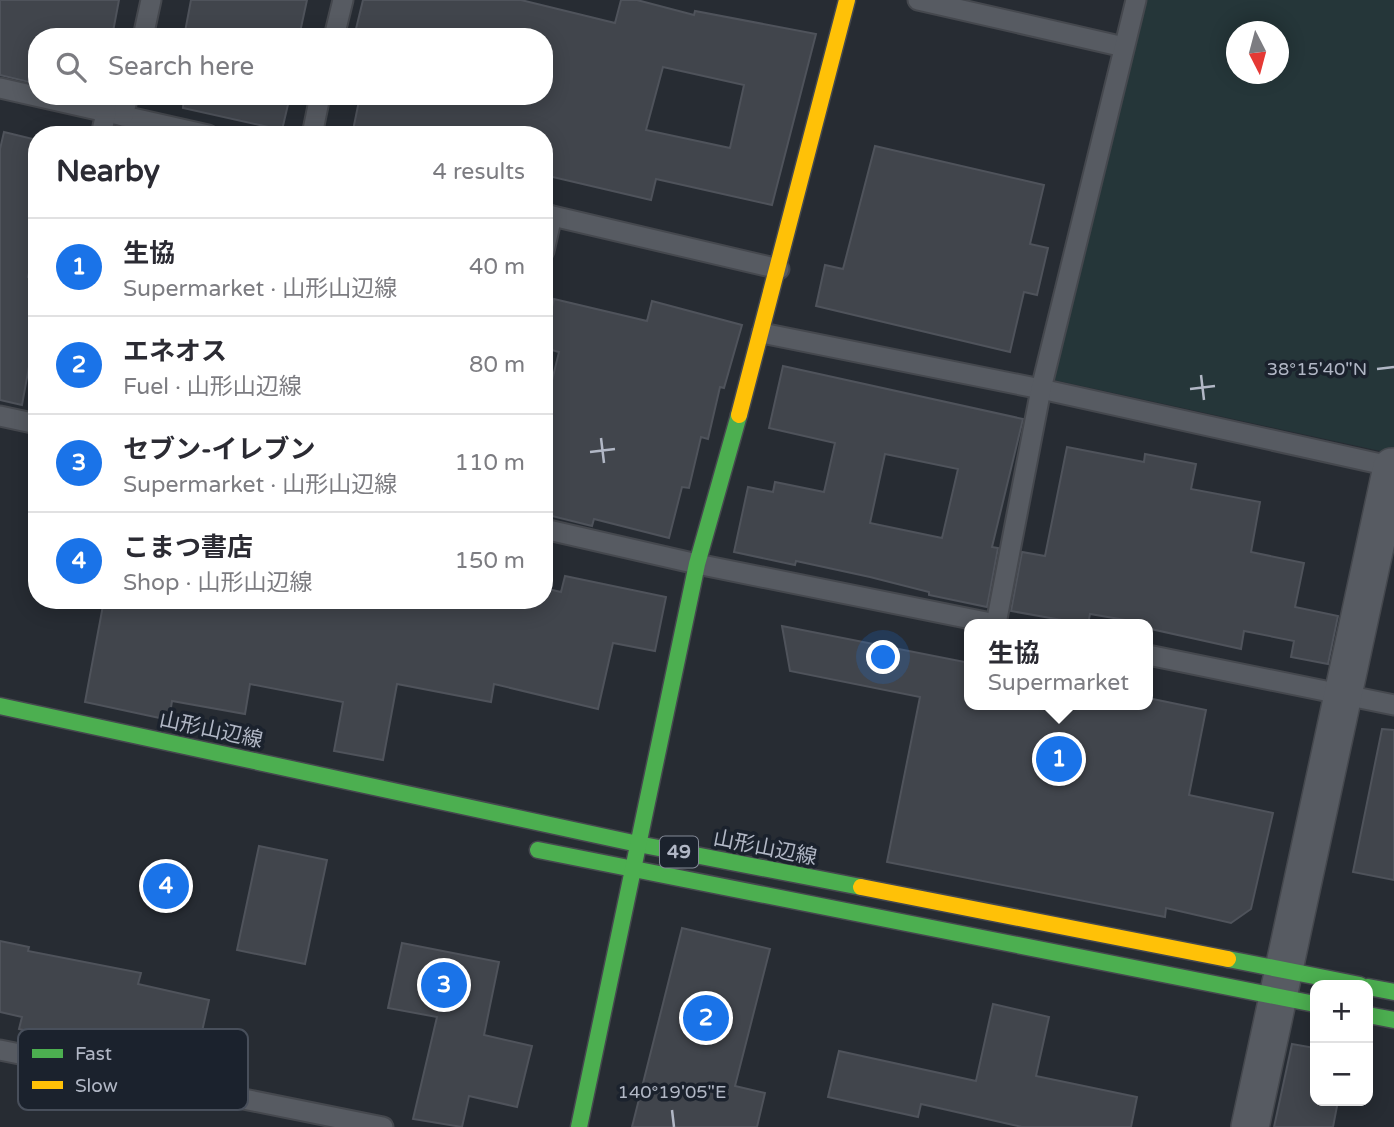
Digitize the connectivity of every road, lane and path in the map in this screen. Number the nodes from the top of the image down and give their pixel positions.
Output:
1 (151, 0) edge
2 (343, 0) edge
3 (846, 0) edge
4 (918, 0) edge
5 (1136, 0) edge
6 (144, 28) edge
7 (336, 28) edge
8 (1124, 47) junction
9 (0, 88) edge
10 (28, 94) edge
11 (75, 105) edge
12 (122, 105) edge
13 (318, 105) edge
14 (115, 114) junction
15 (107, 126) edge
16 (168, 126) edge
17 (314, 126) edge
18 (553, 216) edge
19 (779, 269) junction
20 (762, 333) junction
21 (1041, 389) junction
22 (0, 416) edge
23 (28, 422) edge
24 (1393, 467) edge
25 (553, 531) edge
26 (697, 564) junction
27 (971, 619) edge
28 (997, 619) edge
29 (1153, 656) edge
30 (1343, 695) junction
31 (1394, 705) edge
32 (0, 706) edge
33 (638, 844) junction
34 (523, 846) dead end
35 (630, 870) junction
36 (1282, 983) junction
37 (1310, 984) edge
38 (1373, 988) edge
39 (1394, 992) edge
40 (1310, 1001) edge
41 (1373, 1016) edge
42 (1394, 1020) edge
43 (0, 1050) edge
44 (18, 1054) edge
45 (248, 1100) edge
46 (383, 1127) edge
47 (579, 1127) edge
48 (1250, 1127) edge

1 - 6 lane
2 - 7 lane
3 - 19 main road
4 - 8 lane
5 - 8 lane
8 - 21 lane
9 - 10 lane
11 - 14 lane
12 - 14 lane
13 - 17 lane
14 - 15 lane
14 - 16 lane
18 - 19 lane
19 - 20 main road
20 - 21 lane
20 - 26 main road
21 - 24 lane
21 - 28 lane
22 - 23 lane
24 - 30 street
25 - 26 lane
26 - 27 lane
26 - 33 main road
29 - 30 lane
30 - 31 lane
30 - 36 street
32 - 33 main road, 山形山辺線 / 49
33 - 35 main road
33 - 36 main road, 山形山辺線 / 49
34 - 35 main road, 山形山辺線 / 49
35 - 36 main road, 山形山辺線 / 49
35 - 47 main road
36 - 37 main road, 山形山辺線 / 49
36 - 40 main road, 山形山辺線 / 49
36 - 48 street
38 - 39 main road
41 - 42 main road
43 - 44 lane
45 - 46 lane

